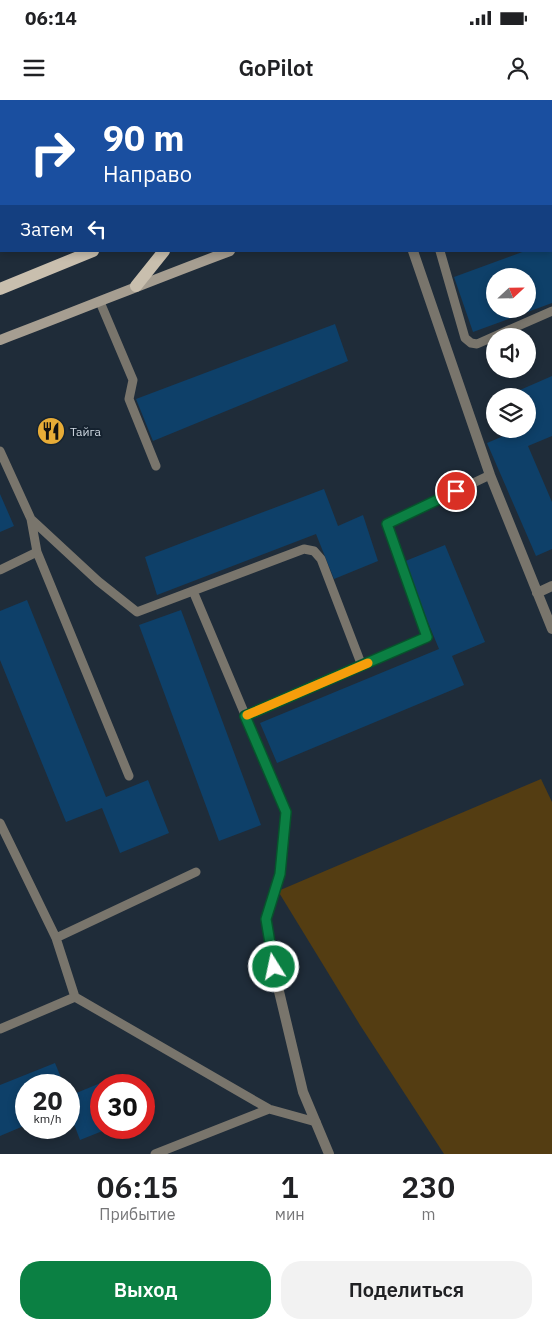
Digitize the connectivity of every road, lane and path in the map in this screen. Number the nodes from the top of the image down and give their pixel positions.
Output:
1 (60, 252) edge
2 (91, 252) edge
3 (163, 252) edge
4 (227, 252) edge
5 (413, 252) edge
6 (440, 252) edge
7 (57, 266) junction
8 (136, 286) junction
9 (0, 289) edge
10 (100, 302) junction
11 (552, 311) edge
12 (0, 340) edge
13 (0, 451) edge
14 (156, 466) dead end
15 (490, 475) junction
16 (31, 519) junction
17 (37, 552) junction
18 (0, 570) edge
19 (552, 586) edge
20 (193, 591) junction
21 (536, 593) junction
22 (552, 629) edge
23 (362, 666) junction
24 (245, 716) junction
25 (129, 776) dead end
26 (286, 812) joint
27 (0, 823) edge
28 (196, 872) dead end
29 (56, 938) junction
30 (75, 997) junction
31 (0, 1029) edge
32 (269, 1109) junction
33 (316, 1122) junction
34 (154, 1154) edge
35 (329, 1154) edge

1 - 7 main road
2 - 7 main road
3 - 8 main road
4 - 8 street
5 - 15 street
6 - 11 lane
7 - 9 main road
8 - 10 street
10 - 12 street
10 - 14 lane
13 - 16 lane
15 - 21 street
15 - 23 lane
16 - 17 lane
16 - 20 lane
17 - 18 lane
17 - 25 lane
19 - 21 street
20 - 23 lane
20 - 24 lane
21 - 22 street
23 - 24 lane
24 - 26 lane
26 - 33 street
27 - 29 lane
28 - 29 lane
29 - 30 lane
30 - 31 lane
30 - 32 lane
32 - 33 lane
32 - 34 lane
33 - 35 street

